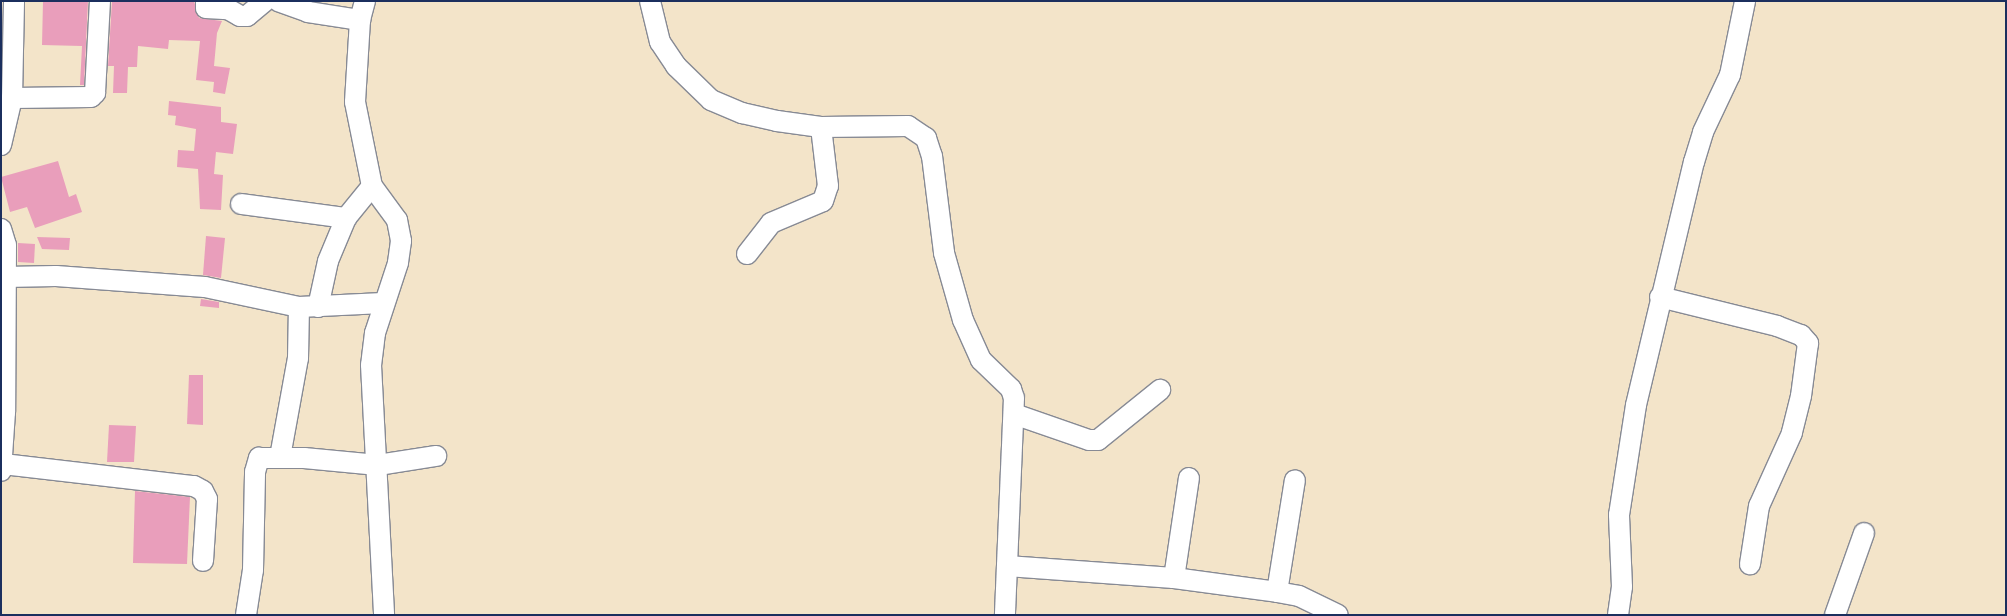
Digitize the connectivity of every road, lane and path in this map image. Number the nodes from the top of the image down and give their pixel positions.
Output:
1 (14, 1) edge
2 (100, 1) edge
3 (206, 1) edge
4 (266, 1) edge
5 (278, 1) edge
6 (650, 1) edge
7 (1745, 1) edge
8 (363, 10) edge
9 (7, 66) edge
10 (12, 98) junction
11 (821, 127) junction
12 (1, 146) edge
13 (372, 186) junction
14 (241, 204) dead end
15 (346, 218) junction
16 (1, 229) edge
17 (747, 254) dead end
18 (5, 277) junction
19 (1660, 296) junction
20 (383, 303) junction
21 (309, 307) junction
22 (1160, 390) dead end
23 (1014, 414) junction
24 (436, 456) dead end
25 (280, 457) junction
26 (378, 465) junction
27 (2, 467) edge
28 (1189, 478) dead end
29 (1295, 480) dead end
30 (1864, 533) dead end
31 (202, 561) dead end
32 (1750, 564) dead end
33 (1008, 566) junction
34 (1174, 578) junction
35 (1278, 592) junction
36 (246, 615) edge
37 (384, 615) edge
38 (1004, 615) edge
39 (1338, 615) edge
40 (1618, 615) edge
41 (1835, 615) edge

1 - 9 street
2 - 10 street
3 - 4 street
5 - 8 street
6 - 11 street
7 - 19 street
8 - 13 street
9 - 10 street
10 - 12 street
11 - 17 street
11 - 23 street
13 - 15 street
13 - 20 street
14 - 15 street
15 - 21 street
16 - 18 street
18 - 21 street
18 - 27 street
19 - 32 street
19 - 40 street
20 - 21 street
20 - 26 street
21 - 25 street
22 - 23 street
23 - 33 street
24 - 26 street
25 - 26 street
25 - 36 street
26 - 37 street
27 - 31 street
28 - 34 street
29 - 35 street
30 - 41 street
33 - 34 street
33 - 38 street
34 - 35 street
35 - 39 street

